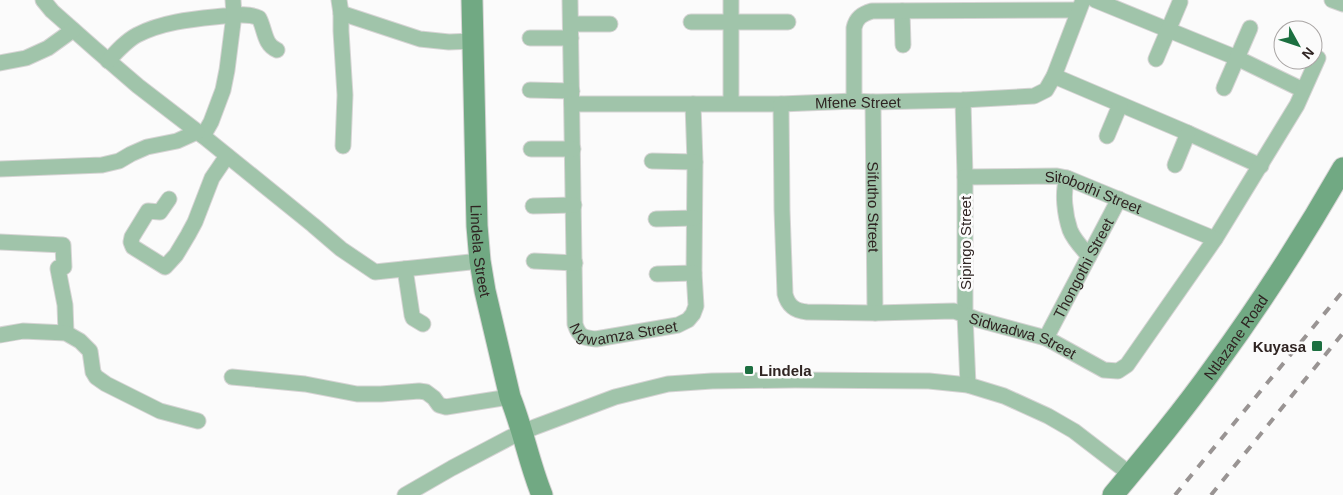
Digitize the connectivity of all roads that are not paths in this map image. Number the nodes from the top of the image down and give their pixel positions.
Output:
1 (43, 0) edge
2 (233, 0) edge
3 (472, 0) edge
4 (570, 0) edge
5 (731, 0) edge
6 (1095, 0) edge
7 (1332, 0) edge
8 (1180, 2) dead end
9 (1343, 4) edge
10 (1015, 5) edge
11 (1080, 5) edge
12 (340, 7) edge
13 (902, 11) junction
14 (234, 15) junction
15 (691, 22) dead end
16 (732, 22) junction
17 (788, 22) dead end
18 (610, 24) dead end
19 (1250, 28) dead end
20 (73, 30) junction
21 (1168, 30) junction
22 (571, 31) junction
23 (530, 38) dead end
24 (473, 41) junction
25 (903, 45) dead end
26 (277, 50) dead end
27 (1237, 58) junction
28 (1156, 59) dead end
29 (108, 60) junction
30 (0, 63) edge
31 (1312, 70) edge
32 (1054, 76) junction
33 (1224, 88) dead end
34 (530, 90) dead end
35 (1303, 90) junction
36 (572, 98) junction
37 (963, 100) junction
38 (854, 101) junction
39 (873, 102) junction
40 (731, 103) junction
41 (693, 104) junction
42 (781, 104) junction
43 (1120, 105) junction
44 (1188, 133) junction
45 (200, 134) junction
46 (1107, 136) dead end
47 (343, 146) dead end
48 (532, 149) dead end
49 (573, 150) junction
50 (227, 156) junction
51 (652, 161) dead end
52 (695, 162) junction
53 (1175, 165) dead end
54 (1260, 166) junction
55 (1343, 168) edge
56 (0, 169) edge
57 (965, 177) junction
58 (1067, 178) junction
59 (169, 199) dead end
60 (1119, 199) junction
61 (574, 205) junction
62 (533, 206) dead end
63 (694, 218) junction
64 (656, 219) dead end
65 (1215, 239) junction
66 (0, 242) edge
67 (1089, 256) junction
68 (480, 261) junction
69 (534, 262) dead end
70 (574, 263) junction
71 (405, 269) junction
72 (694, 273) junction
73 (657, 274) dead end
74 (875, 313) junction
75 (965, 314) junction
76 (423, 324) dead end
77 (66, 332) junction
78 (0, 335) edge
79 (1046, 338) junction
80 (232, 377) dead end
81 (968, 385) junction
82 (510, 397) junction
83 (198, 421) dead end
84 (522, 432) junction
85 (1130, 474) junction
86 (405, 495) edge
87 (542, 495) edge
88 (1113, 495) edge

1 - 20 street
2 - 14 street
3 - 24 street, Lindela Street
4 - 22 street, Ngwamza Street
5 - 16 street
6 - 21 street
7 - 9 street
8 - 21 street
10 - 11 street
10 - 13 street
11 - 32 street, Mfene Street
12 - 24 street
12 - 47 street
13 - 25 street
13 - 38 street
14 - 26 street
14 - 29 street
14 - 45 street
15 - 16 street
16 - 17 street
16 - 40 street
18 - 22 street
19 - 27 street
20 - 29 street
20 - 30 street
21 - 27 street
21 - 28 street
22 - 23 street
22 - 36 street, Ngwamza Street
24 - 68 street, Lindela Street
27 - 33 street
27 - 35 street
29 - 45 street
31 - 35 street, Sidwadwa Street
32 - 37 street, Mfene Street
32 - 43 street
34 - 36 street
35 - 54 street, Sidwadwa Street
36 - 41 street, Mfene Street
36 - 49 street, Ngwamza Street
37 - 39 street, Mfene Street
37 - 57 street, Sipingo Street
38 - 39 street, Mfene Street
38 - 42 street, Mfene Street
39 - 74 street, Sifutho Street
40 - 41 street, Mfene Street
40 - 42 street, Mfene Street
41 - 52 street, Ngwamza Street
42 - 74 street, Sidwadwa Street
43 - 44 street
43 - 46 street
44 - 53 street
44 - 54 street
45 - 50 street
45 - 56 street
48 - 49 street
49 - 61 street, Ngwamza Street
50 - 59 street
50 - 71 street
51 - 52 street
52 - 63 street, Ngwamza Street
54 - 65 street, Sidwadwa Street
55 - 85 street, Ntlazane Road
57 - 58 street, Sitobothi Street
57 - 75 street, Sipingo Street
58 - 60 street, Sitobothi Street
58 - 67 street
60 - 65 street, Sitobothi Street
60 - 67 street, Thongothi Street
61 - 62 street
61 - 70 street, Ngwamza Street
63 - 64 street
63 - 72 street, Ngwamza Street
65 - 79 street, Sidwadwa Street
66 - 77 street
67 - 79 street, Thongothi Street
68 - 71 street
68 - 82 street, Lindela Street
69 - 70 street
70 - 72 street, Ngwamza Street
71 - 76 street
72 - 73 street
74 - 75 street, Sidwadwa Street
75 - 79 street, Sidwadwa Street
75 - 81 street, Sipingo Street
77 - 78 street
77 - 83 street
80 - 82 street
81 - 84 street
81 - 85 street
82 - 84 street, Lindela Street
84 - 86 street
84 - 87 street, Lindela Street
85 - 88 street, Ntlazane Road

